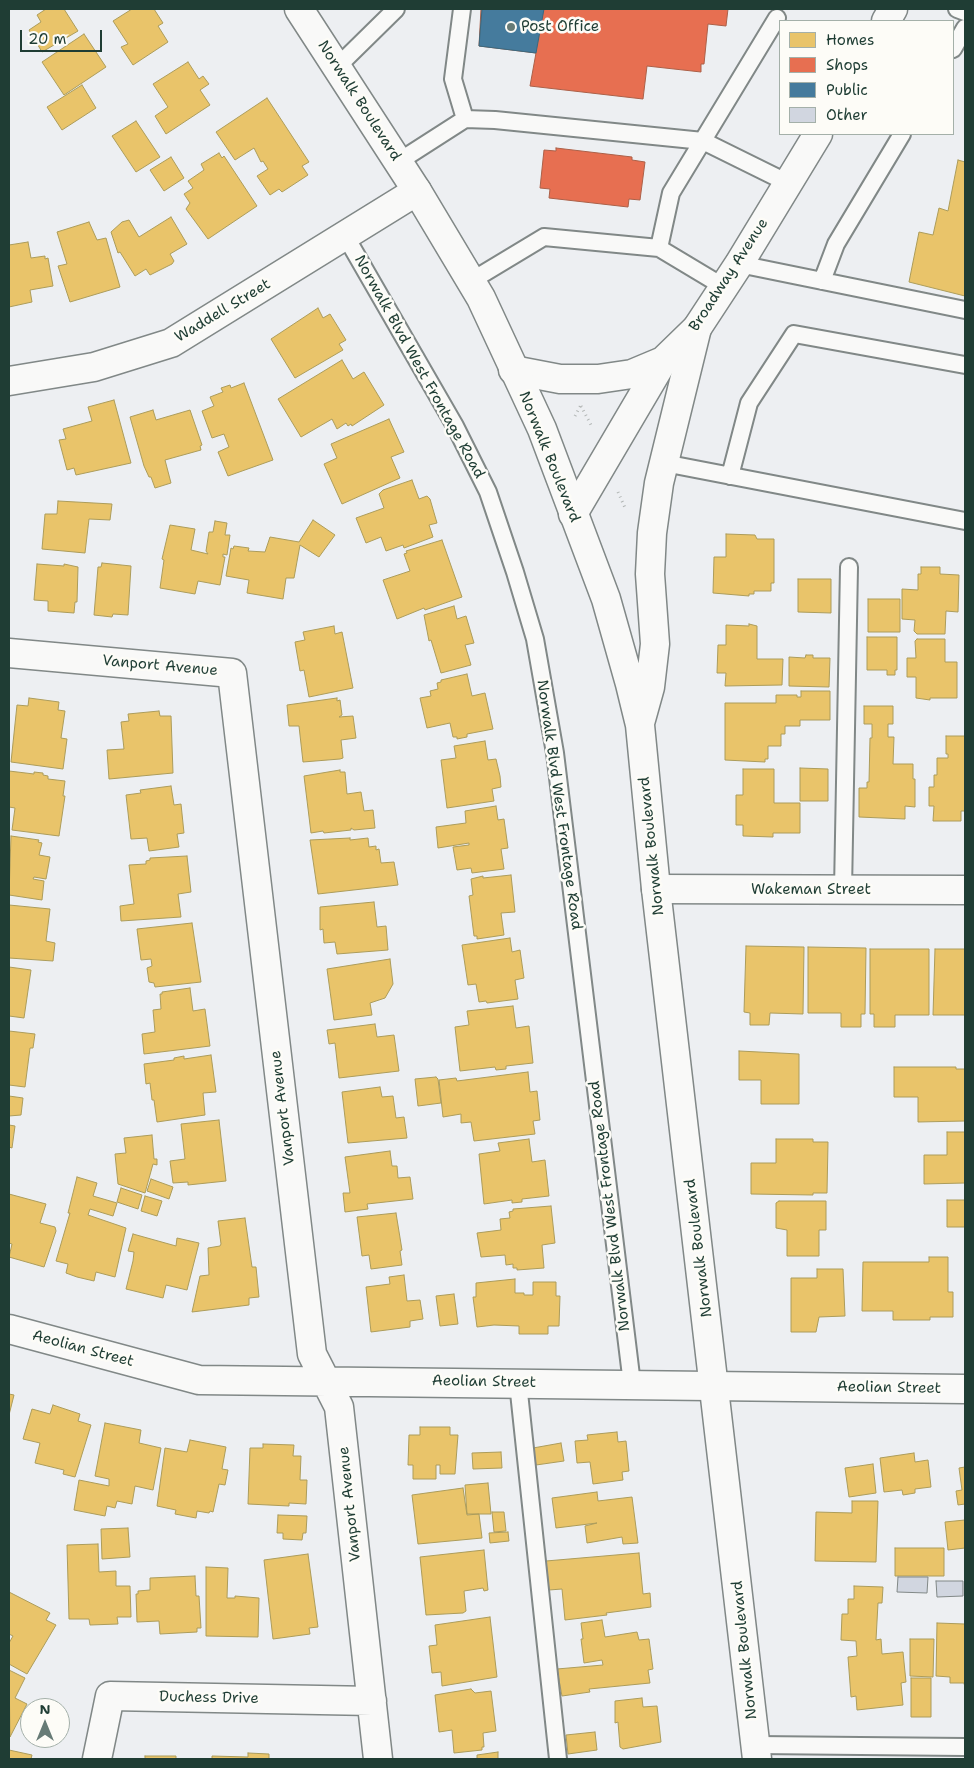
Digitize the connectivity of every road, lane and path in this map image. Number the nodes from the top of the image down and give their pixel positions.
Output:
1 (299, 9) edge
2 (396, 9) edge
3 (462, 9) edge
4 (893, 9) edge
5 (957, 9) edge
6 (965, 12) edge
7 (777, 18) dead end
8 (887, 20) edge
9 (965, 28) edge
10 (954, 47) edge
11 (337, 67) junction
12 (464, 119) junction
13 (817, 135) edge
14 (901, 135) edge
15 (703, 141) junction
16 (398, 162) junction
17 (788, 183) junction
18 (417, 191) junction
19 (346, 237) junction
20 (659, 248) junction
21 (739, 264) junction
22 (471, 281) junction
23 (822, 281) junction
24 (724, 287) junction
25 (965, 310) edge
26 (697, 328) junction
27 (663, 361) junction
28 (965, 365) edge
29 (513, 370) junction
30 (9, 380) edge
31 (581, 405) dead end
32 (590, 425) dead end
33 (664, 463) junction
34 (730, 476) junction
35 (573, 514) junction
36 (965, 522) edge
37 (849, 567) dead end
38 (9, 653) edge
39 (640, 725) junction
40 (656, 889) junction
41 (843, 890) junction
42 (965, 890) edge
43 (9, 1330) edge
44 (325, 1381) junction
45 (518, 1383) junction
46 (632, 1384) junction
47 (715, 1385) junction
48 (965, 1389) edge
49 (372, 1701) junction
50 (965, 1747) edge
51 (757, 1752) edge
52 (97, 1759) edge
53 (378, 1759) edge
54 (558, 1759) edge

1 - 11 street, Norwalk Boulevard
2 - 11 lane
3 - 12 lane
4 - 8 street
5 - 6 lane
7 - 15 lane
9 - 10 lane
11 - 16 street, Norwalk Boulevard
12 - 15 lane
12 - 16 lane
13 - 17 street, Broadway Avenue
14 - 23 lane
15 - 17 lane
15 - 20 lane
16 - 18 street, Norwalk Boulevard
17 - 21 street, Broadway Avenue
18 - 19 street, Waddell Street
18 - 22 street, Norwalk Boulevard
19 - 30 street, Waddell Street
19 - 46 lane, Norwalk Blvd West Frontage Road
20 - 22 lane
20 - 24 lane
21 - 23 lane
21 - 24 street, Broadway Avenue
22 - 29 street, Norwalk Boulevard
23 - 25 lane
24 - 26 street, Broadway Avenue
26 - 27 street, Broadway Avenue
26 - 33 street
27 - 29 street
27 - 35 street, Broadway Avenue
28 - 34 lane
29 - 35 street, Norwalk Boulevard
31 - 32 path
33 - 34 lane
33 - 39 street
34 - 36 lane
35 - 39 street, Norwalk Boulevard
37 - 41 lane
38 - 44 street, Vanport Avenue
39 - 40 street, Norwalk Boulevard
40 - 41 street, Wakeman Street
40 - 47 street, Norwalk Boulevard
41 - 42 street, Wakeman Street
43 - 44 street, Aeolian Street
44 - 45 street, Aeolian Street
44 - 49 street, Vanport Avenue
45 - 46 street, Aeolian Street
45 - 54 lane
46 - 47 street, Aeolian Street
47 - 48 street, Aeolian Street
47 - 51 street, Norwalk Boulevard
49 - 52 street, Duchess Drive
49 - 53 street, Vanport Avenue
50 - 51 lane

